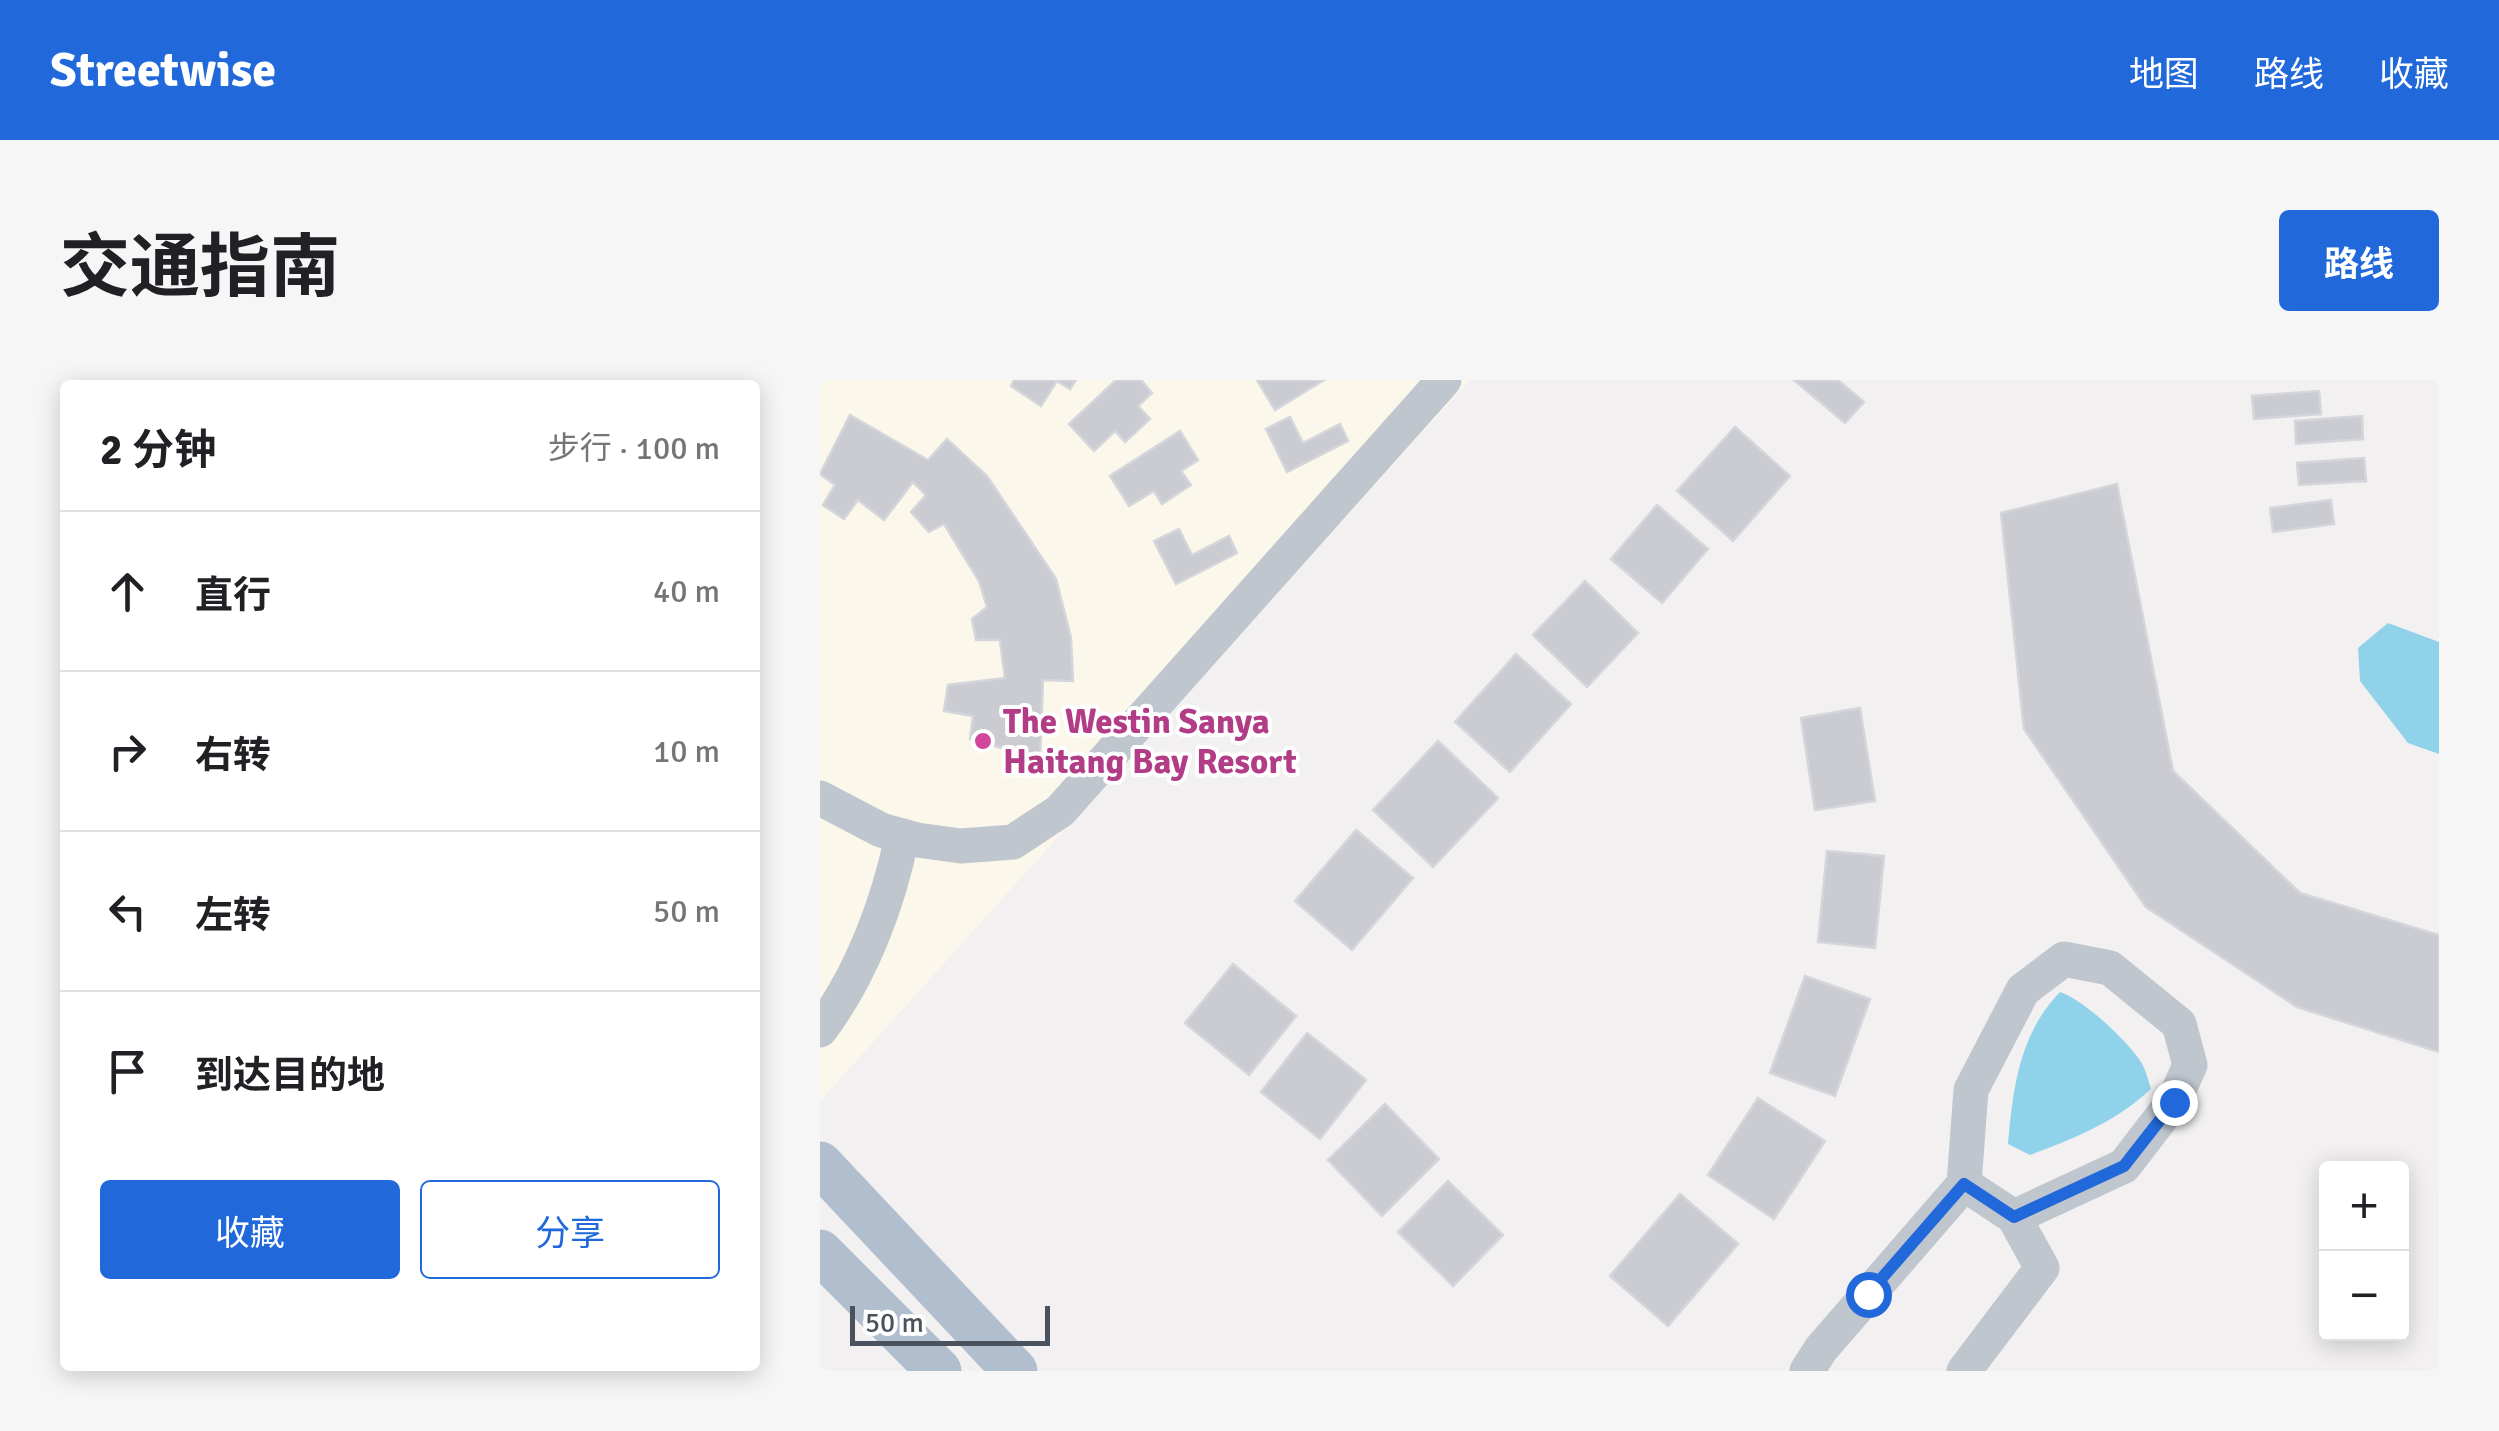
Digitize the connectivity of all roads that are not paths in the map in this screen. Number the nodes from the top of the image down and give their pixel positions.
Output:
1 (1444, 380) edge
2 (820, 798) edge
3 (902, 836) junction
4 (820, 1030) edge
5 (820, 1164) edge
6 (1964, 1184) junction
7 (2014, 1217) junction
8 (820, 1252) edge
9 (939, 1371) edge
10 (1016, 1371) edge
11 (1807, 1371) edge
12 (1964, 1371) edge

1 - 3 lane
2 - 3 lane
3 - 4 lane
5 - 10 main road
6 - 7 lane
6 - 7 lane
6 - 11 lane
7 - 12 lane
8 - 9 main road

